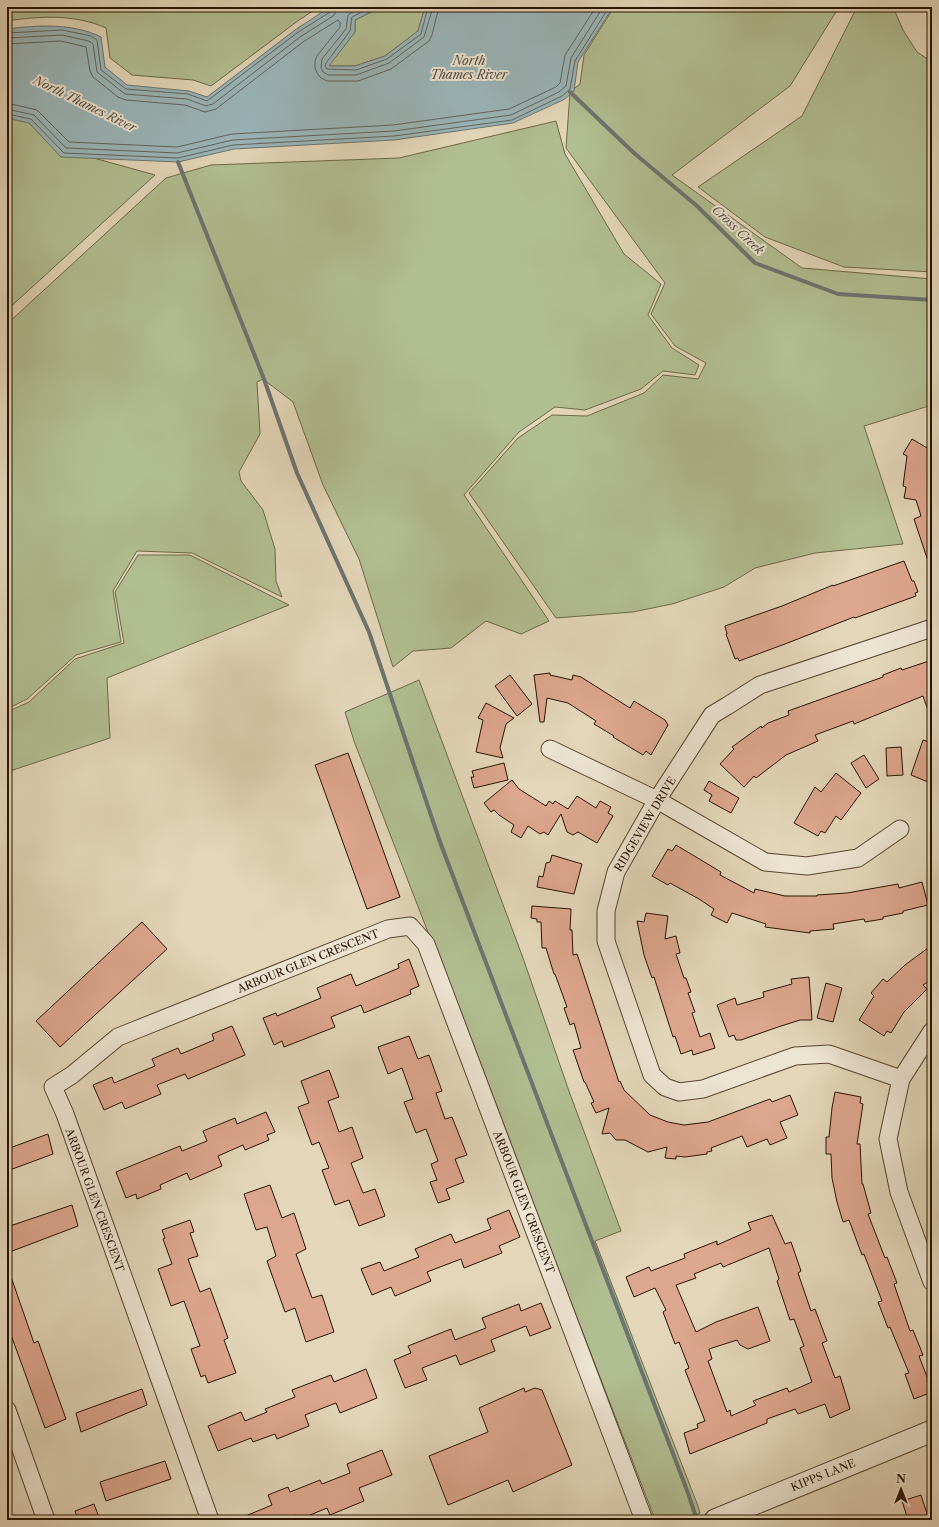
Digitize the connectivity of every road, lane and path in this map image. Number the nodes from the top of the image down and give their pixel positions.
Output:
1 (932, 628) edge
2 (550, 749) dead end
3 (657, 800) junction
4 (900, 829) dead end
5 (932, 1031) edge
6 (901, 1078) junction
7 (932, 1282) edge
8 (7, 1410) edge
9 (932, 1431) edge
10 (46, 1520) edge
11 (210, 1520) edge
12 (644, 1520) edge
13 (715, 1520) edge

1 - 3 street, RIDGEVIEW DRIVE
2 - 3 street
3 - 4 street
3 - 6 street, RIDGEVIEW DRIVE
5 - 6 street
6 - 7 street
8 - 10 street
9 - 13 street, KIPPS LANE
11 - 12 street, ARBOUR GLEN CRESCENT

